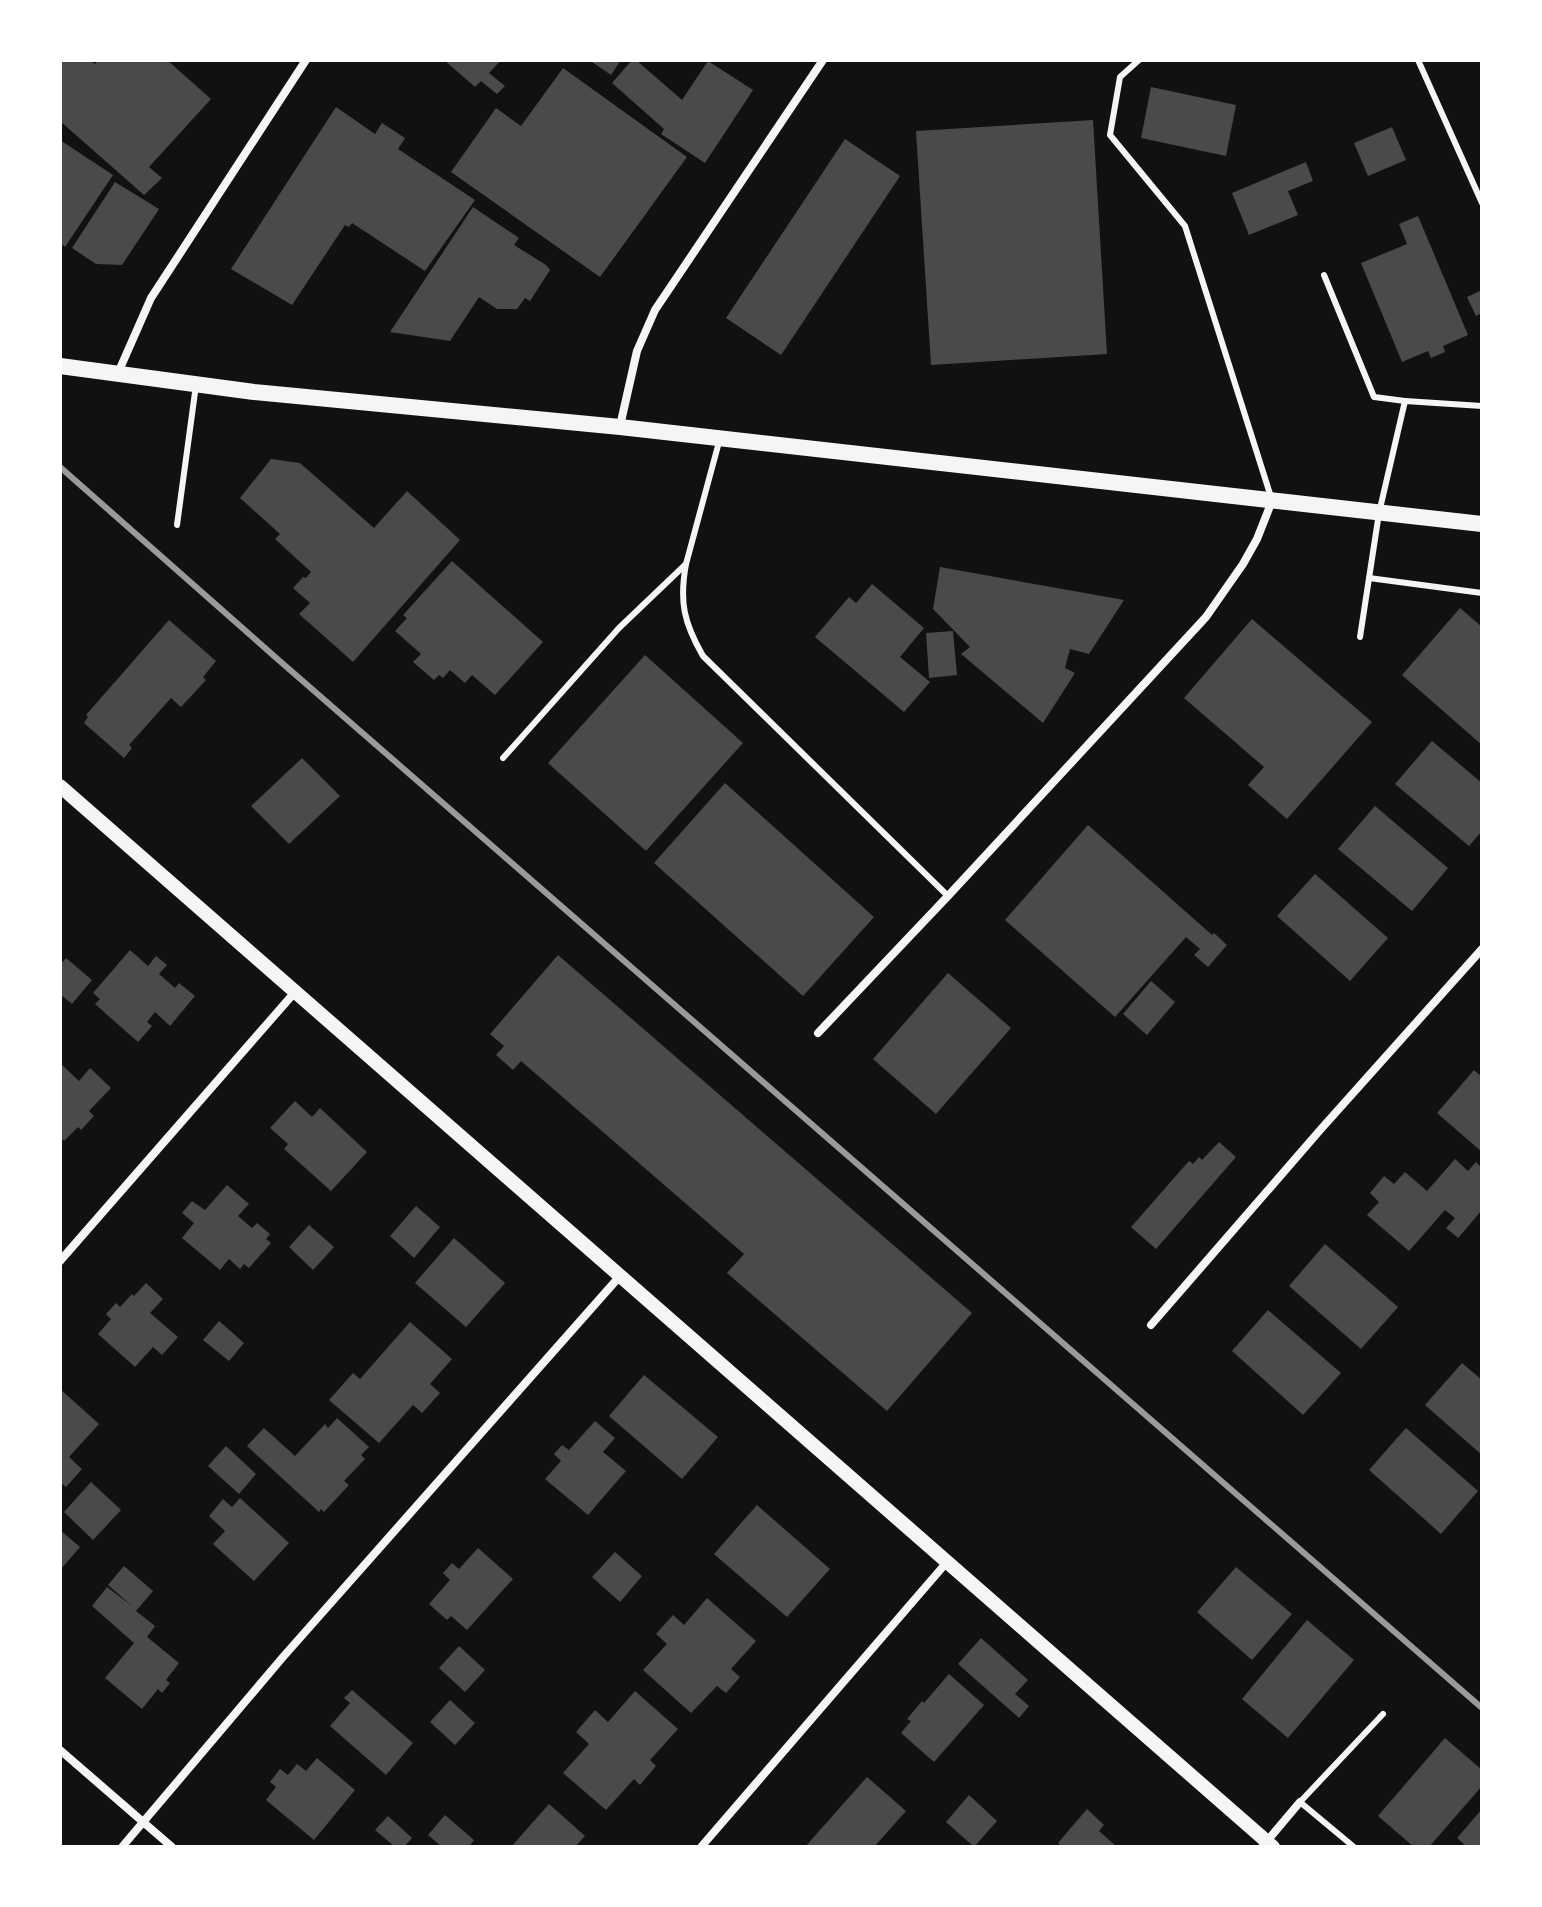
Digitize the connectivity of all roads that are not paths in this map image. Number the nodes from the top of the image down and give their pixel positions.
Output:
1 (306, 60) edge
2 (823, 60) edge
3 (1139, 60) edge
4 (1418, 60) edge
5 (1482, 203) edge
6 (1324, 275) dead end
7 (60, 366) edge
8 (118, 373) junction
9 (196, 385) junction
10 (1405, 401) junction
11 (1482, 406) edge
12 (620, 427) junction
13 (720, 438) junction
14 (1272, 500) junction
15 (1379, 513) junction
16 (1482, 524) edge
17 (177, 525) dead end
18 (686, 564) junction
19 (1369, 578) junction
20 (1482, 593) edge
21 (1360, 637) dead end
22 (503, 758) dead end
23 (60, 786) edge
24 (948, 896) junction
25 (1482, 949) edge
26 (295, 992) junction
27 (818, 1033) dead end
28 (60, 1261) edge
29 (620, 1276) junction
30 (1151, 1325) dead end
31 (947, 1562) junction
32 (1383, 1714) dead end
33 (60, 1750) edge
34 (1300, 1802) junction
35 (143, 1822) junction
36 (1267, 1845) edge
37 (122, 1847) edge
38 (172, 1847) edge
39 (701, 1847) edge
40 (1354, 1847) edge

1 - 8 street
2 - 12 street
3 - 14 lane
4 - 5 lane
6 - 10 lane
7 - 8 main road
8 - 9 main road
9 - 12 main road
9 - 17 lane
10 - 11 lane
10 - 15 lane
12 - 13 main road
13 - 14 main road
13 - 18 lane
14 - 15 main road
14 - 24 street
15 - 16 main road
15 - 19 lane
18 - 22 lane
18 - 24 lane
19 - 20 lane
19 - 21 lane
23 - 26 street
24 - 27 street
25 - 30 street
26 - 28 street
26 - 29 street
29 - 31 street
29 - 35 street
31 - 36 street
31 - 39 street
32 - 34 lane
33 - 35 street
34 - 36 street
34 - 40 lane
35 - 37 street
35 - 38 street

